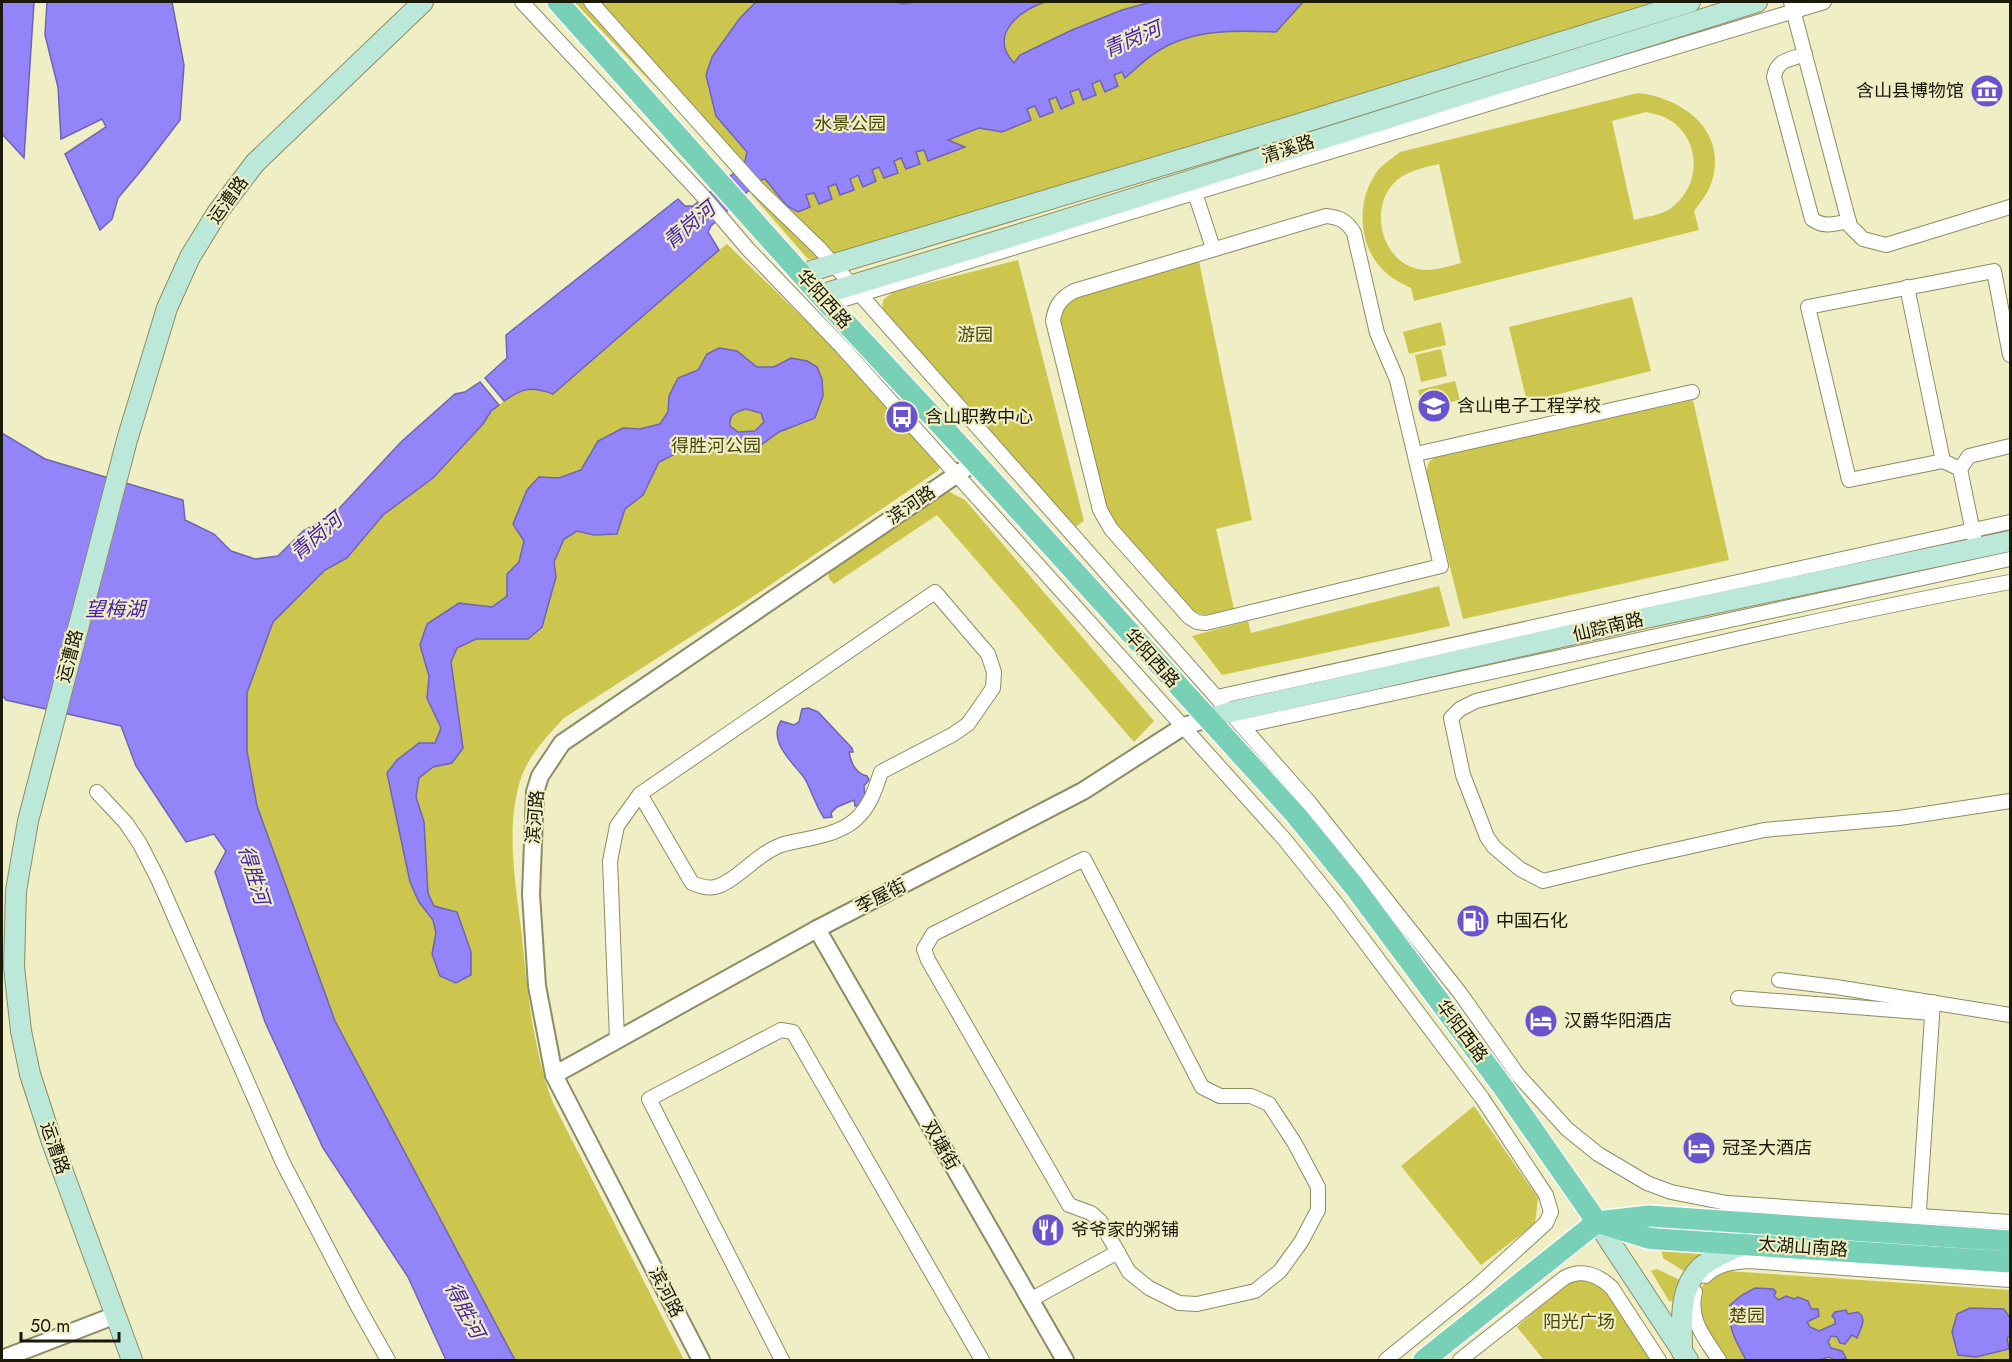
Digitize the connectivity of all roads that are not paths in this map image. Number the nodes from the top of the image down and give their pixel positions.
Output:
1 (423, 2) edge
2 (522, 2) edge
3 (558, 2) edge
4 (591, 2) edge
5 (1690, 2) edge
6 (1757, 2) edge
7 (1824, 2) edge
8 (1793, 6) edge
9 (1805, 54) junction
10 (1491, 64) junction
11 (1496, 83) junction
12 (1173, 162) junction
13 (1187, 188) junction
14 (2010, 207) edge
15 (1849, 221) junction
16 (1213, 248) junction
17 (834, 264) junction
18 (801, 273) junction
19 (1907, 287) junction
20 (857, 290) junction
21 (824, 299) junction
22 (2010, 355) edge
23 (1692, 392) dead end
24 (2010, 446) edge
25 (1416, 454) junction
26 (1943, 461) junction
27 (975, 462) junction
28 (1960, 470) junction
29 (957, 475) junction
30 (2010, 522) edge
31 (1975, 539) junction
32 (2010, 540) edge
33 (2010, 559) edge
34 (2010, 582) edge
35 (1708, 615) junction
36 (1648, 628) junction
37 (1715, 644) junction
38 (1655, 657) junction
39 (1230, 712) junction
40 (1208, 719) junction
41 (1184, 726) junction
42 (97, 792) dead end
43 (640, 794) junction
44 (2010, 801) edge
45 (817, 929) junction
46 (1779, 980) dead end
47 (1738, 998) dead end
48 (1932, 1008) junction
49 (2010, 1015) edge
50 (617, 1040) junction
51 (554, 1075) junction
52 (1597, 1222) junction
53 (2010, 1222) edge
54 (1917, 1235) junction
55 (2010, 1241) edge
56 (1745, 1243) junction
57 (1118, 1252) junction
58 (2010, 1262) edge
59 (2010, 1280) edge
60 (1030, 1300) junction
61 (116, 1314) junction
62 (1685, 1356) edge
63 (2, 1359) edge
64 (777, 1359) edge
65 (132, 1360) edge
66 (388, 1360) edge
67 (701, 1360) edge
68 (982, 1360) edge
69 (1065, 1360) edge
70 (1386, 1360) edge
71 (1424, 1360) edge
72 (1460, 1360) edge
73 (1659, 1360) edge
74 (1719, 1360) edge

1 - 61 main road, 运漕路
2 - 29 street
3 - 18 main road, 华阳西路
4 - 17 street
5 - 10 main road, 清溪路
6 - 11 main road, 清溪路
7 - 8 street
8 - 9 street
8 - 13 street
9 - 15 street
9 - 15 street
10 - 11 main road
10 - 12 main road, 清溪路
11 - 13 main road, 清溪路
12 - 13 main road
12 - 17 main road, 清溪路
13 - 16 street
13 - 20 main road, 清溪路
14 - 15 street
16 - 25 street
16 - 25 street
17 - 18 main road, 清溪路
17 - 20 street
18 - 21 main road, 华阳西路
19 - 22 street
19 - 26 street
19 - 26 street
20 - 21 main road, 清溪路
20 - 39 street
21 - 27 main road, 华阳西路
23 - 25 street
24 - 28 street
26 - 28 street
27 - 29 street, 滨河路
27 - 40 main road, 华阳西路
28 - 31 street
29 - 41 street
29 - 51 street, 滨河路
30 - 31 street
31 - 32 main road, 仙踪南路
31 - 35 main road, 仙踪南路
31 - 39 street
33 - 35 street
34 - 37 street
35 - 36 main road, 仙踪南路
35 - 37 street
36 - 38 street
36 - 39 main road, 仙踪南路
37 - 38 street
38 - 44 street
39 - 40 main road, 仙踪南路
39 - 54 street
40 - 41 street, 李屋街
40 - 52 main road, 华阳西路
41 - 45 street, 李屋街
41 - 70 street
42 - 66 street
43 - 43 street
43 - 50 street
45 - 50 street, 李屋街
45 - 60 street, 双塘街
46 - 48 street
47 - 48 street
48 - 49 street
48 - 54 street
50 - 51 street, 李屋街
51 - 67 street, 滨河路
52 - 54 main road, 太湖山南路
52 - 56 main road, 太湖山南路
52 - 62 main road, 华阳西路
52 - 71 main road
53 - 54 street
54 - 55 main road, 太湖山南路
54 - 56 main road, 太湖山南路
54 - 58 main road, 太湖山南路
56 - 62 main road
57 - 57 street
57 - 60 street
59 - 74 street
60 - 69 street, 双塘街
61 - 63 street
61 - 65 main road, 运漕路
64 - 68 street
72 - 73 street

